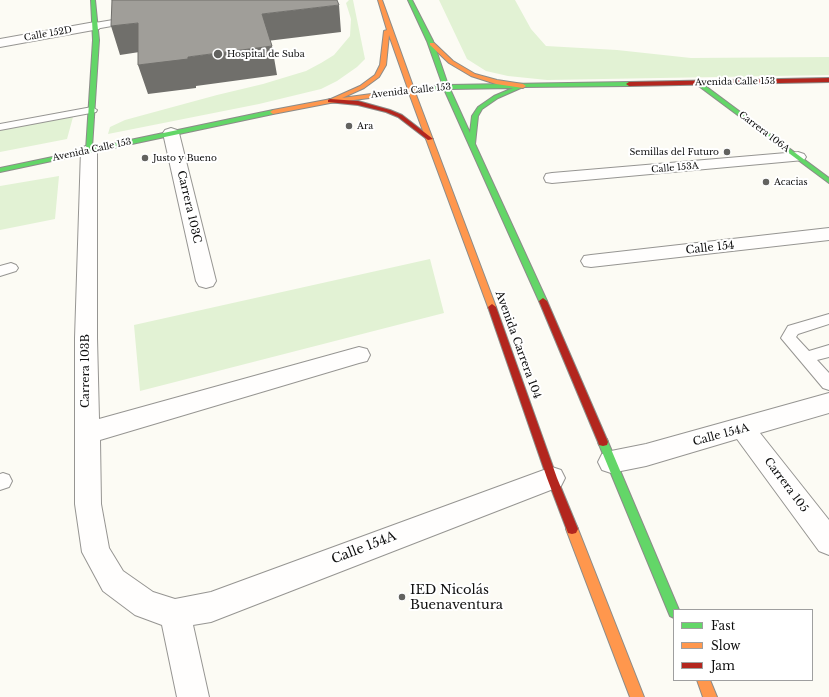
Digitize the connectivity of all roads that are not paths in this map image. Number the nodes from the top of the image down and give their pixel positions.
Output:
1 (93, 0) edge
2 (380, 0) edge
3 (410, 0) edge
4 (138, 19) edge
5 (388, 24) junction
6 (95, 26) junction
7 (430, 41) junction
8 (0, 42) edge
9 (829, 80) edge
10 (698, 82) junction
11 (523, 86) junction
12 (446, 87) junction
13 (411, 90) junction
14 (330, 101) junction
15 (92, 110) junction
16 (0, 127) edge
17 (172, 133) junction
18 (430, 139) junction
19 (472, 143) junction
20 (89, 150) junction
21 (798, 157) junction
22 (0, 170) edge
23 (552, 178) dead end
24 (829, 181) edge
25 (829, 234) edge
26 (591, 261) dead end
27 (206, 281) dead end
28 (829, 319) edge
29 (829, 351) edge
30 (359, 355) dead end
31 (805, 358) junction
32 (829, 384) edge
33 (829, 403) edge
34 (743, 429) junction
35 (87, 433) junction
36 (611, 462) junction
37 (552, 478) junction
38 (829, 542) edge
39 (673, 610) edge
40 (175, 614) junction
41 (703, 681) edge
42 (193, 697) edge
43 (638, 697) edge
44 (710, 697) edge

1 - 6 main road, Carrera 103B
2 - 5 main road, Avenida Carrera 104
3 - 7 main road
4 - 6 lane
5 - 13 main road, Avenida Carrera 104
5 - 14 main road
6 - 8 street, Calle 152D
6 - 15 main road, Carrera 103B
7 - 11 main road
7 - 12 main road
9 - 10 main road, Avenida Calle 153
10 - 11 main road, Avenida Calle 153
10 - 21 main road, Carrera 106A
11 - 12 main road, Avenida Calle 153
11 - 19 main road
12 - 13 main road, Avenida Calle 153
12 - 19 main road
13 - 14 main road, Avenida Calle 153
13 - 18 main road, Avenida Carrera 104
14 - 17 main road, Avenida Calle 153
14 - 18 main road
15 - 16 lane
15 - 20 main road, Carrera 103B
17 - 20 main road, Avenida Calle 153
17 - 27 street, Carrera 103C
18 - 37 main road, Avenida Carrera 104
19 - 36 main road
20 - 22 main road, Avenida Calle 153
20 - 35 street, Carrera 103B
21 - 23 street, Calle 153A
21 - 24 main road, Carrera 106A
25 - 26 street, Calle 154
28 - 31 lane
29 - 31 lane
30 - 35 street
31 - 32 lane
33 - 34 street, Calle 154A
34 - 36 street, Calle 154A
34 - 38 street, Carrera 105
35 - 40 street, Carrera 103B
36 - 39 main road
37 - 40 street, Calle 154A
37 - 43 main road, Avenida Carrera 104
40 - 42 street
41 - 44 main road

